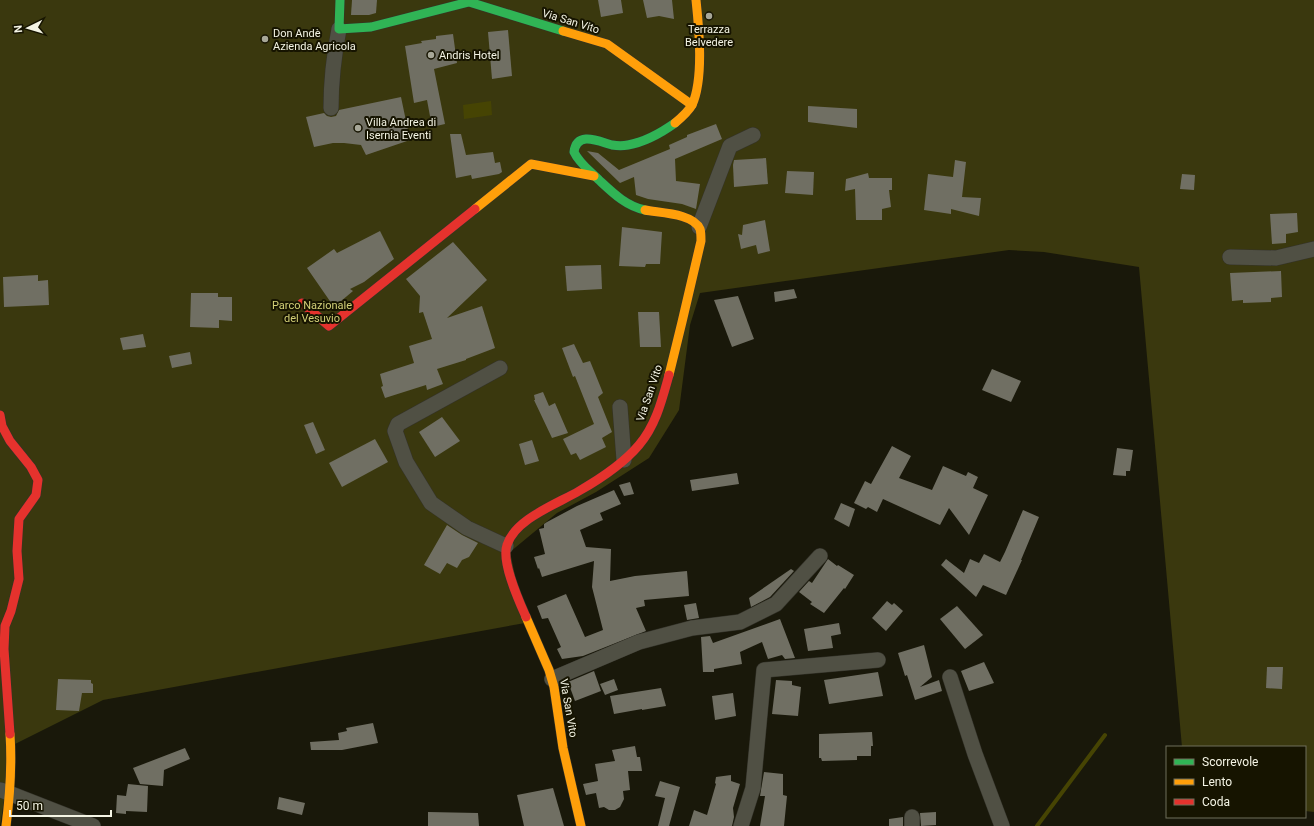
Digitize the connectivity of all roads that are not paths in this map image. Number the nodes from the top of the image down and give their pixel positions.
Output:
1 (340, 0) edge
2 (696, 0) edge
3 (339, 29) junction
4 (692, 105) junction
5 (330, 108) dead end
6 (753, 135) dead end
7 (594, 176) junction
8 (699, 227) junction
9 (1314, 249) edge
10 (1230, 257) dead end
11 (302, 304) dead end
12 (500, 368) dead end
13 (620, 407) dead end
14 (0, 415) edge
15 (624, 460) junction
16 (506, 546) junction
17 (820, 556) dead end
18 (878, 660) dead end
19 (950, 677) dead end
20 (552, 679) junction
21 (5, 791) edge
22 (6, 826) edge
23 (93, 826) edge
24 (581, 826) edge
25 (741, 826) edge
26 (1002, 826) edge

1 - 3 street
2 - 4 street
3 - 4 street, Via San Vito
3 - 5 street
4 - 7 street
6 - 8 street
7 - 8 street
7 - 11 street
8 - 15 street, Via San Vito
9 - 10 street
12 - 16 street
13 - 15 street
14 - 21 street
15 - 16 street, Via San Vito
16 - 20 street, Via San Vito
17 - 20 street
18 - 25 street
19 - 26 street
20 - 24 street, Via San Vito
21 - 22 street
21 - 23 street

